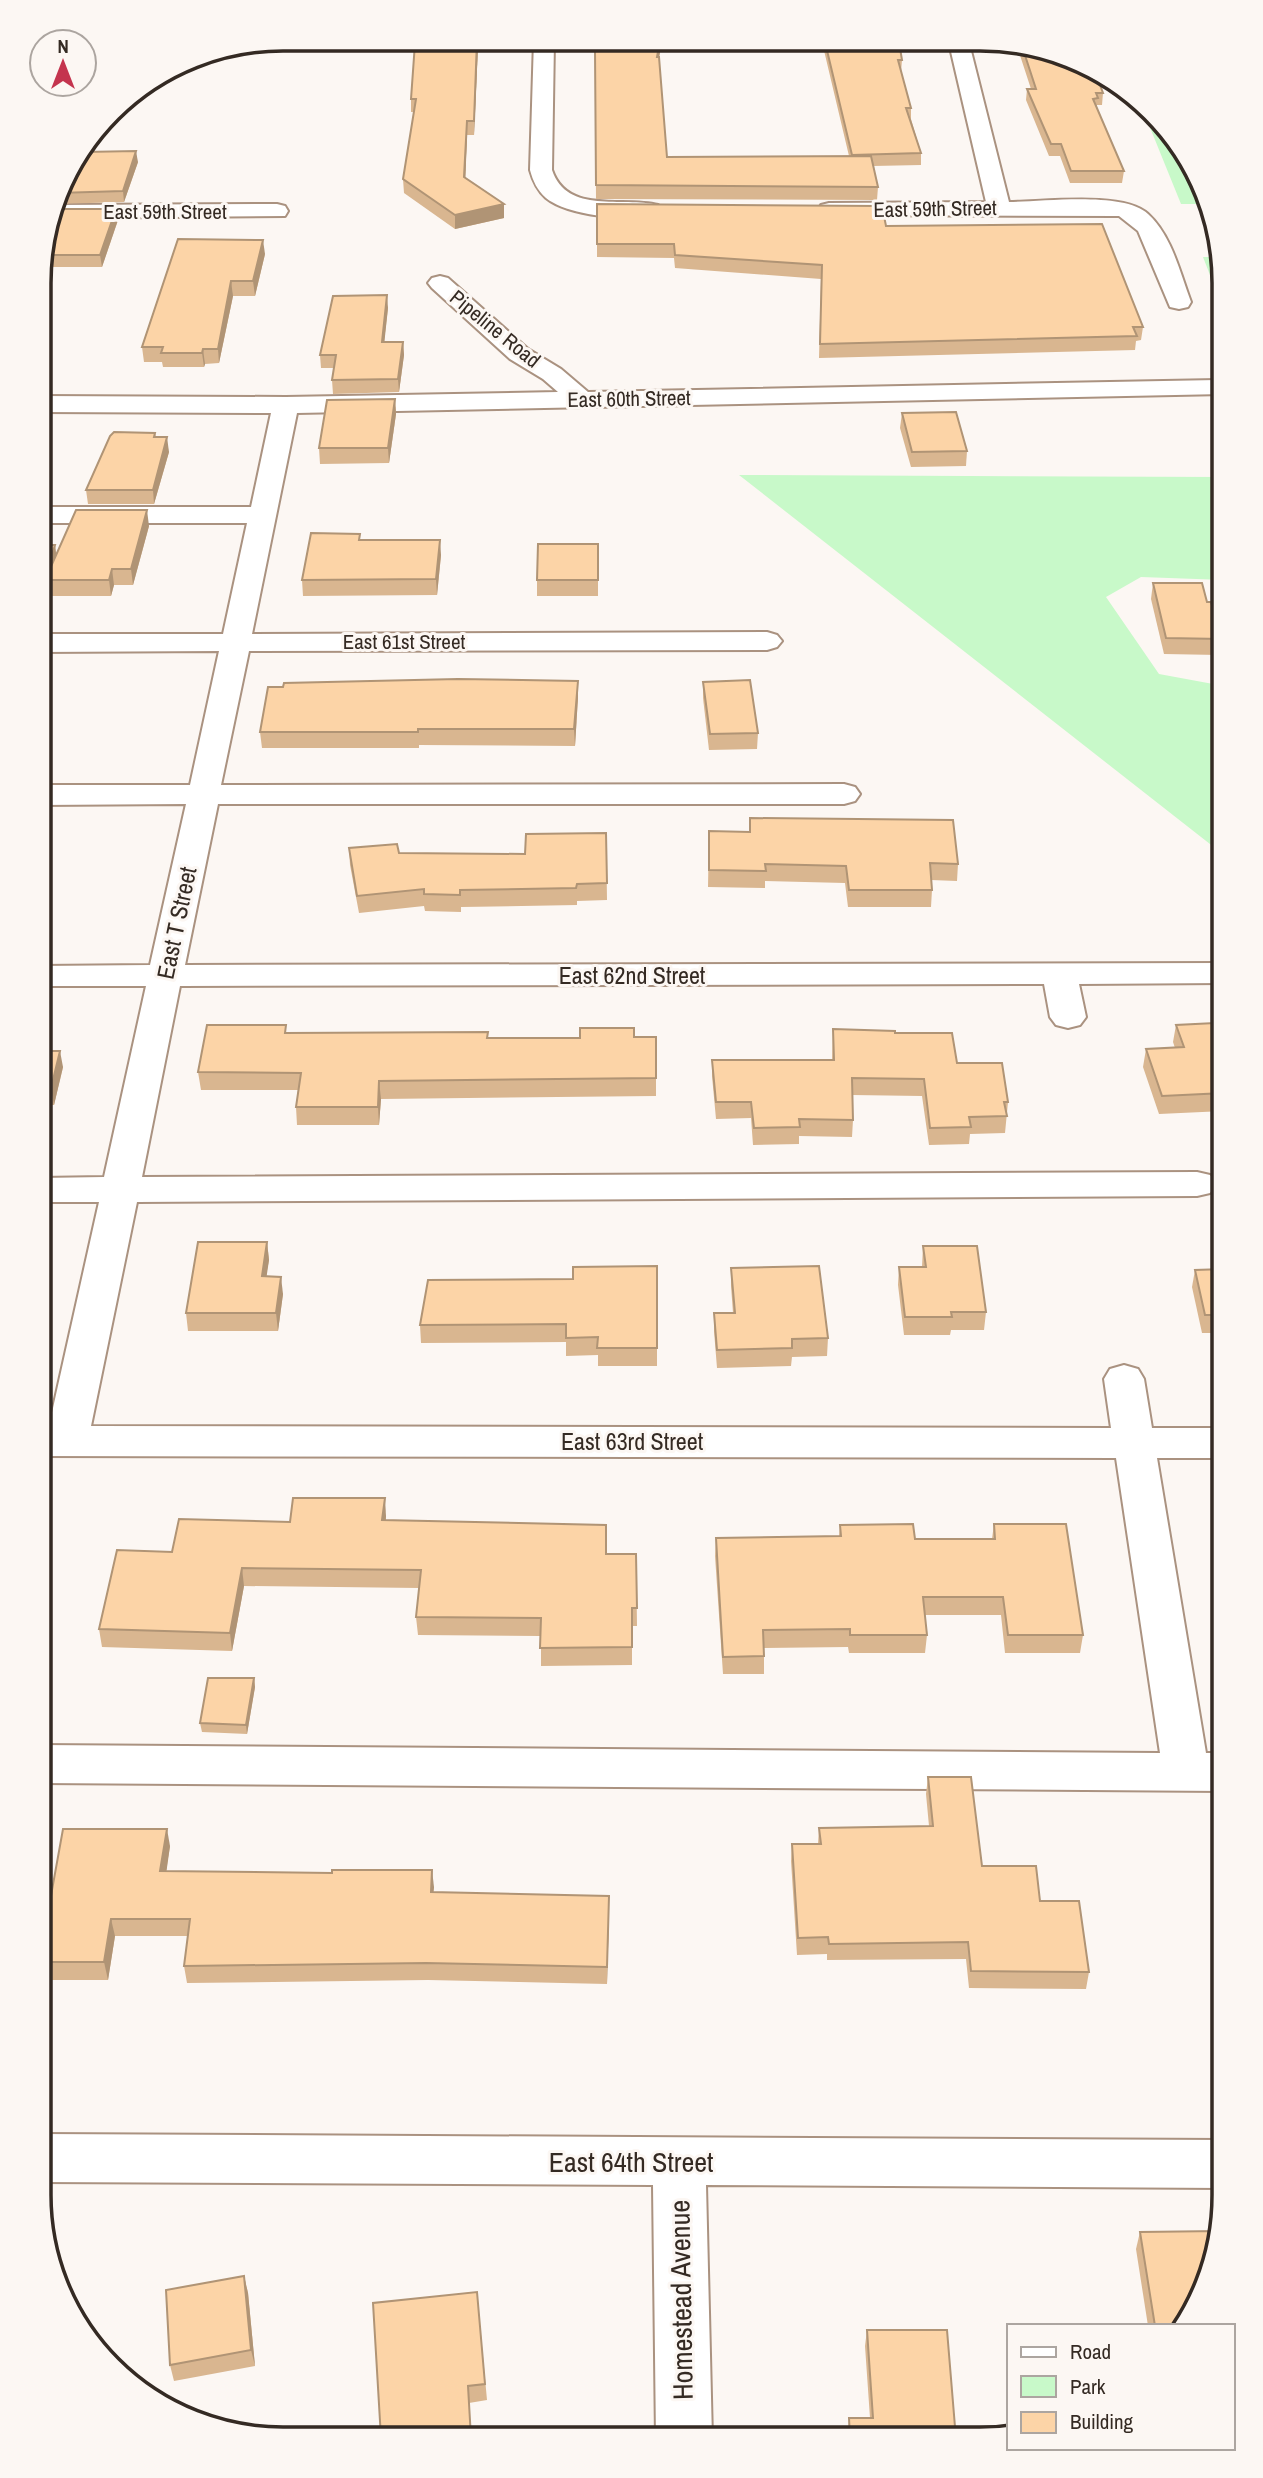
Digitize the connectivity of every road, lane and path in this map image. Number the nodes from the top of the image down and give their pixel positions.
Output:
1 (544, 51) edge
2 (961, 51) edge
3 (999, 208) junction
4 (808, 210) edge
5 (277, 211) dead end
6 (676, 211) edge
7 (62, 212) edge
8 (440, 284) dead end
9 (1179, 302) dead end
10 (1212, 388) edge
11 (582, 400) junction
12 (51, 404) edge
13 (286, 405) junction
14 (51, 515) edge
15 (263, 515) junction
16 (767, 641) dead end
17 (51, 643) edge
18 (236, 643) junction
19 (844, 794) dead end
20 (51, 795) edge
21 (204, 795) junction
22 (1212, 974) edge
23 (51, 976) edge
24 (166, 976) junction
25 (1060, 976) junction
26 (1068, 1017) dead end
27 (1197, 1184) dead end
28 (51, 1190) edge
29 (120, 1190) junction
30 (1124, 1379) dead end
31 (53, 1441) edge
32 (1136, 1443) junction
33 (1212, 1443) edge
34 (51, 1764) edge
35 (1205, 1772) edge
36 (51, 2158) edge
37 (679, 2162) junction
38 (1212, 2164) edge
39 (684, 2427) edge

1 - 6 street
2 - 3 street
3 - 4 street, East 59th Street
3 - 9 street, East 59th Street
5 - 7 street, East 59th Street
8 - 11 street, Pipeline Road
10 - 11 street, East 60th Street
11 - 13 street, East 60th Street
12 - 13 street, East 60th Street
13 - 15 street, East T Street
14 - 15 street
15 - 18 street, East T Street
16 - 18 street, East 61st Street
17 - 18 street, East 61st Street
18 - 21 street, East T Street
19 - 21 street
20 - 21 street
21 - 24 street, East T Street
22 - 25 street, East 62nd Street
23 - 24 street, East 62nd Street
24 - 25 street, East 62nd Street
24 - 29 street, East T Street
25 - 26 street
27 - 29 street
28 - 29 street
29 - 31 street, East T Street
30 - 32 street
31 - 32 street, East 63rd Street
32 - 33 street, East 63rd Street
32 - 35 street
34 - 35 street
36 - 37 street, East 64th Street
37 - 38 street, East 64th Street
37 - 39 street, Homestead Avenue

